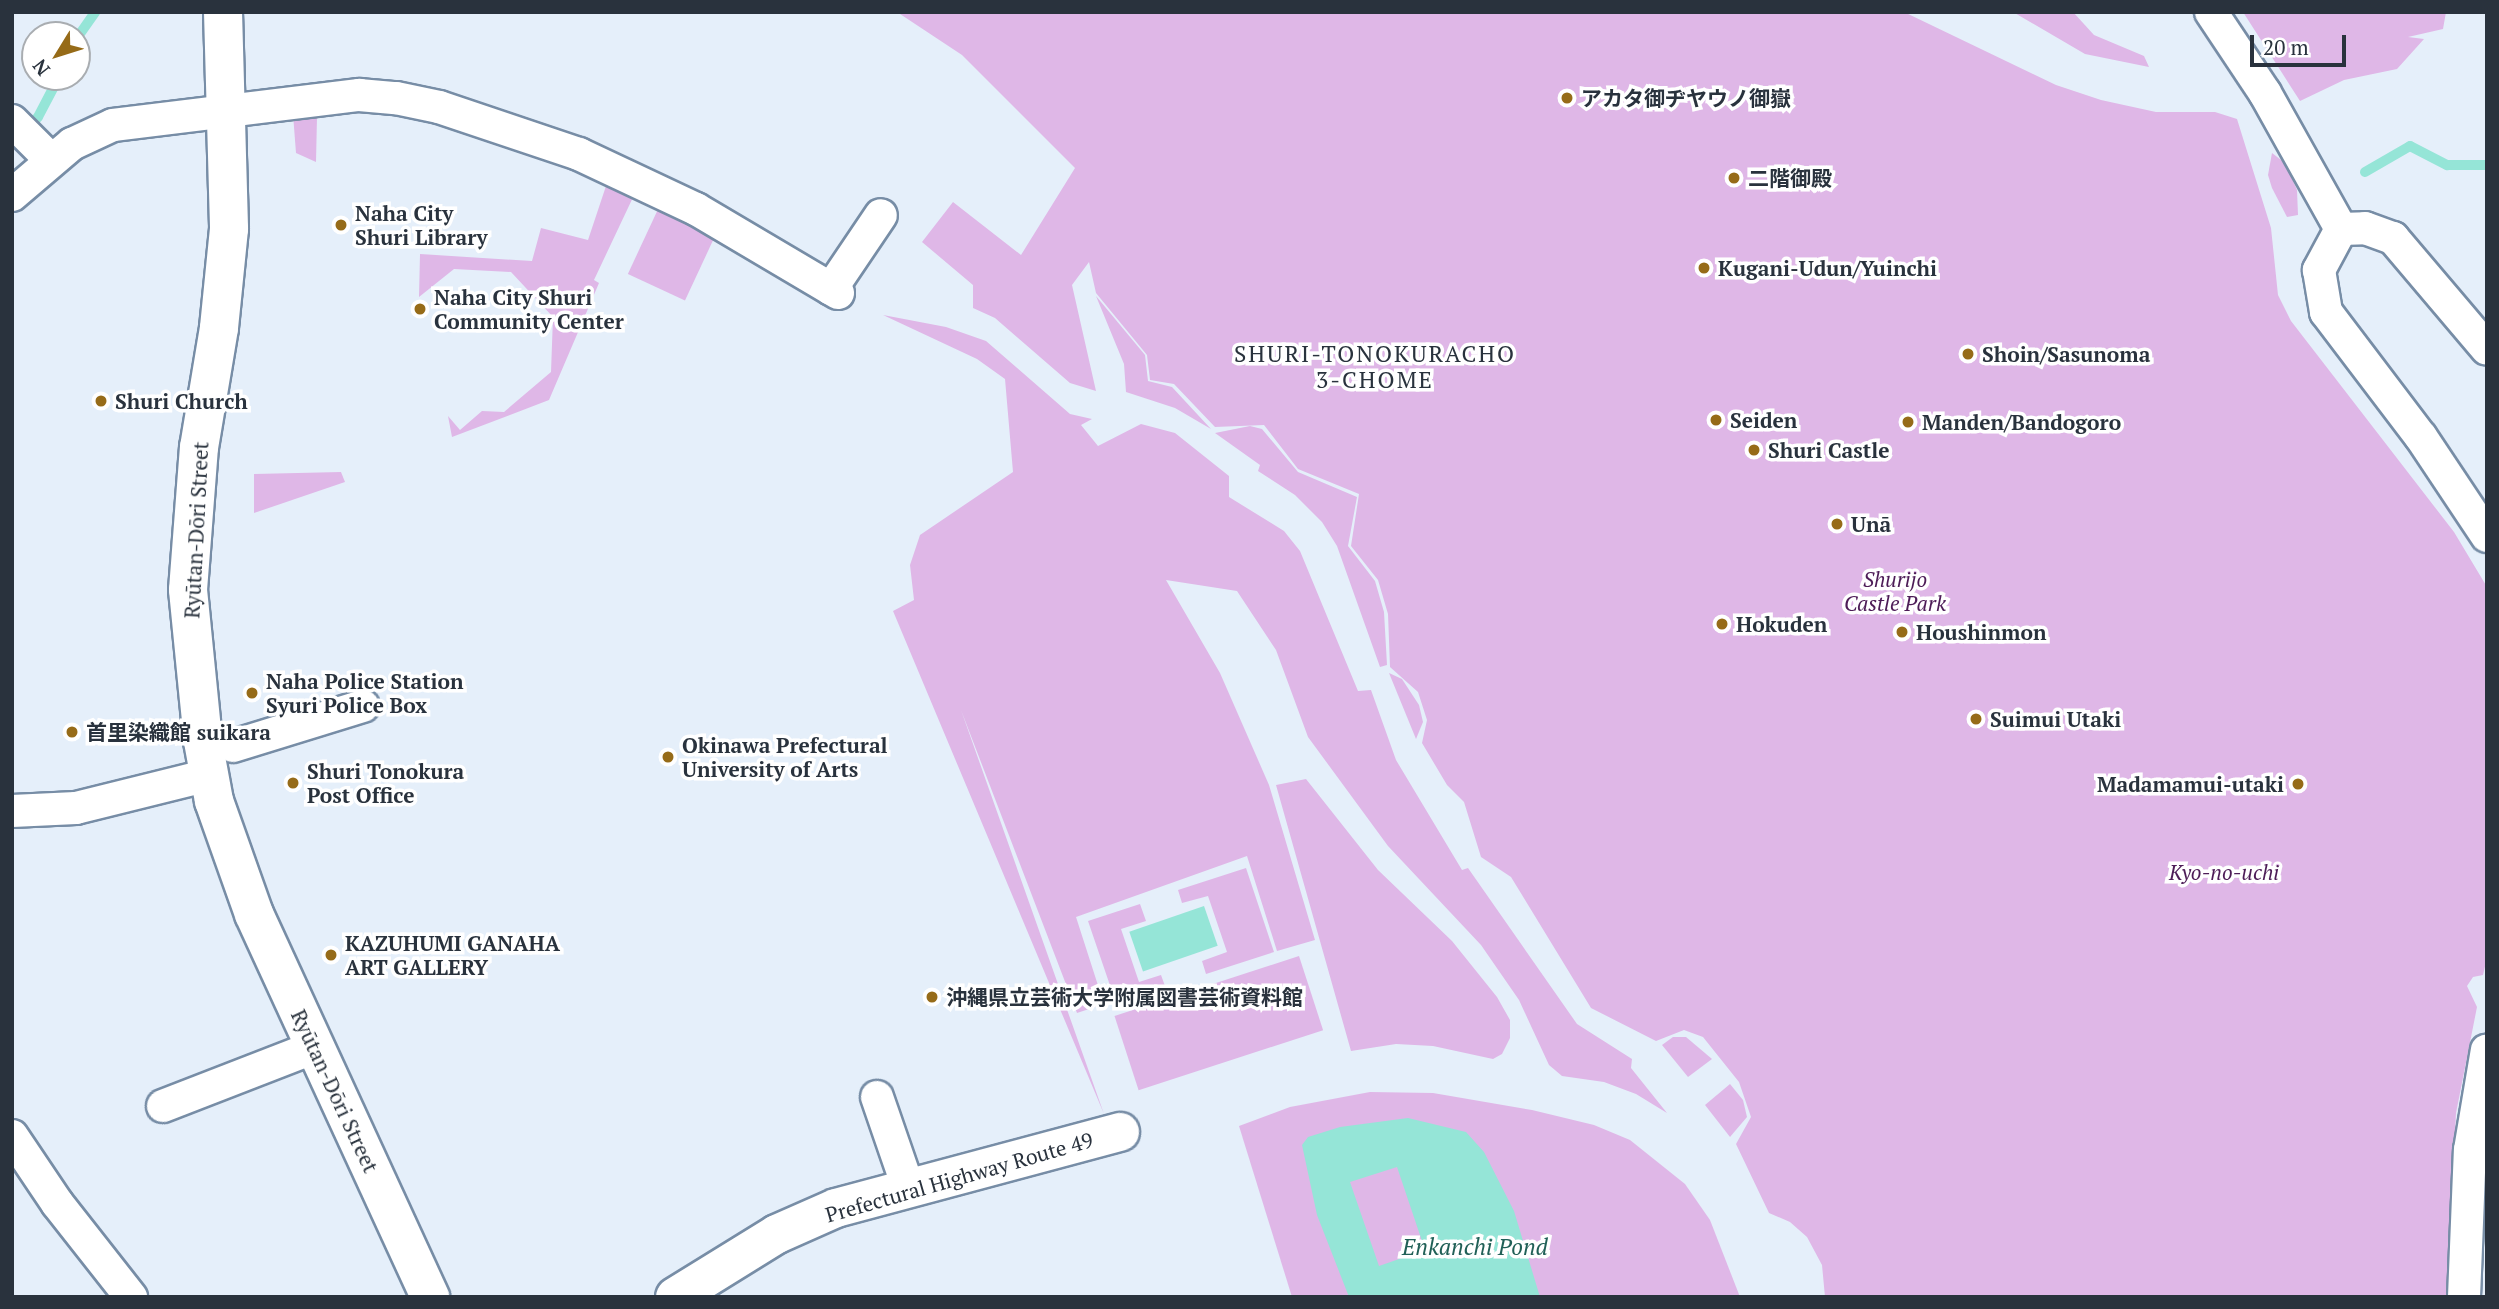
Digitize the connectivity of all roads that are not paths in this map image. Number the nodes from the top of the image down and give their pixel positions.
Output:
1 (223, 12) edge
2 (2211, 12) edge
3 (228, 111) junction
4 (12, 121) edge
5 (50, 159) junction
6 (12, 195) edge
7 (881, 215) dead end
8 (2341, 229) junction
9 (2487, 349) edge
10 (2487, 536) edge
11 (363, 706) dead end
12 (233, 746) dead end
13 (209, 775) junction
14 (12, 811) edge
15 (315, 1048) junction
16 (2487, 1050) edge
17 (877, 1097) dead end
18 (163, 1106) dead end
19 (1120, 1132) dead end
20 (12, 1136) edge
21 (909, 1190) junction
22 (131, 1297) edge
23 (430, 1297) edge
24 (675, 1297) edge
25 (2464, 1297) edge

1 - 3 main road, Ryūtan-Dōri Street
2 - 8 street
3 - 5 street
3 - 7 street
3 - 13 main road, Ryūtan-Dōri Street
4 - 5 street
5 - 6 street
8 - 9 street
8 - 10 street
11 - 12 street
13 - 14 street
13 - 15 main road, Ryūtan-Dōri Street
15 - 18 street
15 - 23 main road, Ryūtan-Dōri Street
16 - 25 street
17 - 21 street
19 - 21 main road, Prefectural Highway Route 49
20 - 22 street
21 - 24 main road, Prefectural Highway Route 49

